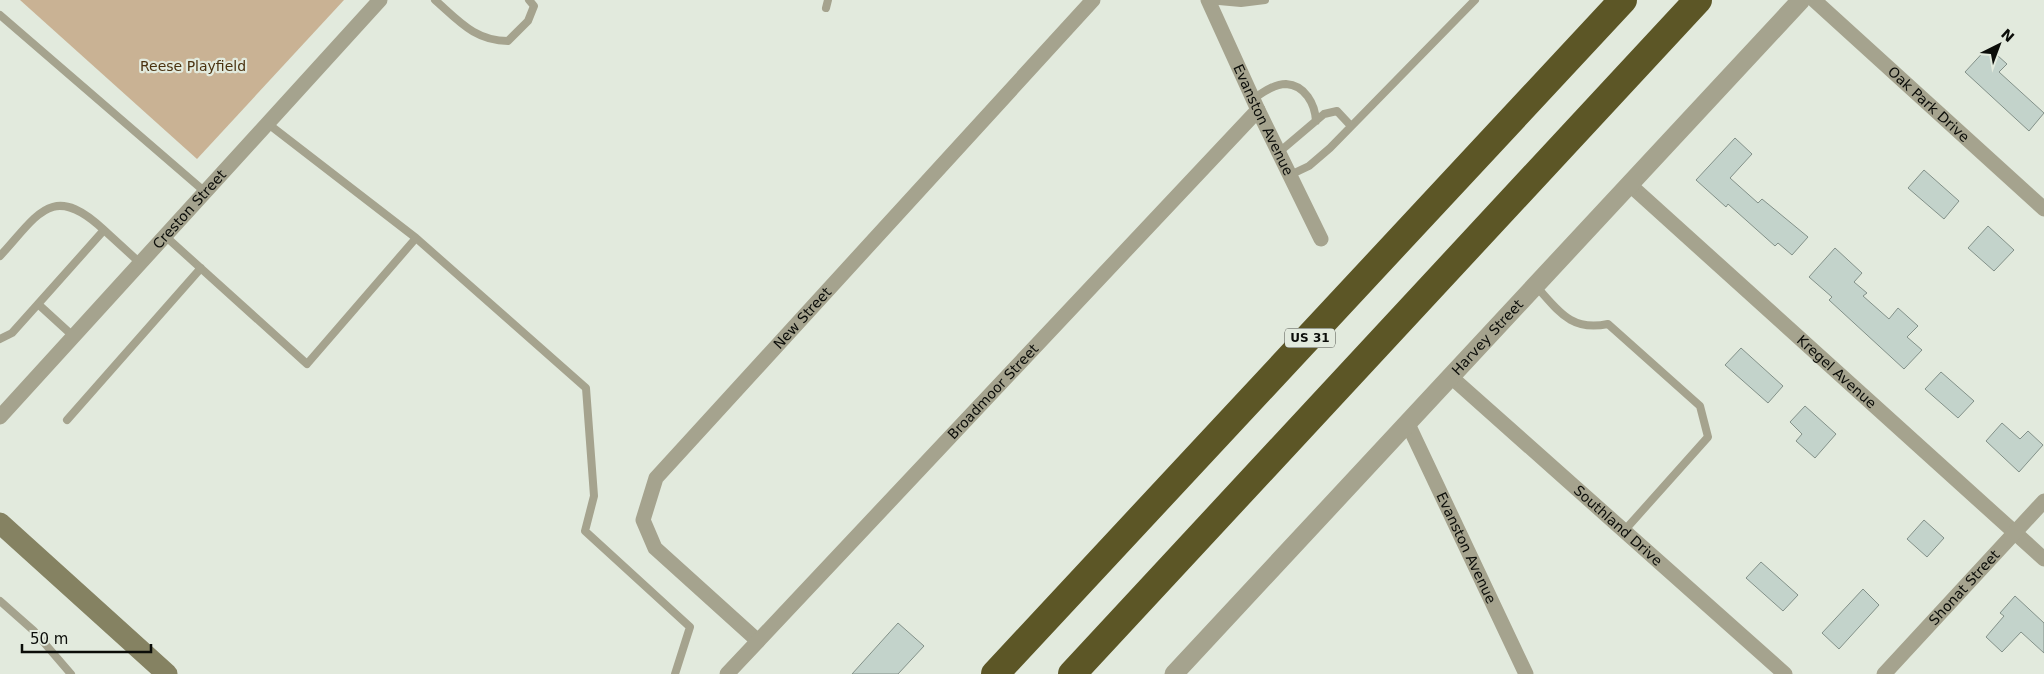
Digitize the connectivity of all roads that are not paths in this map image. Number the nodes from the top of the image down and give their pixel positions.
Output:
1 (380, 0) edge
2 (436, 0) edge
3 (529, 0) edge
4 (1093, 0) edge
5 (1208, 0) edge
6 (1265, 0) edge
7 (1475, 0) edge
8 (1623, 0) edge
9 (1698, 0) edge
10 (1801, 0) edge
11 (1814, 0) edge
12 (0, 15) edge
13 (1255, 105) junction
14 (1316, 121) junction
15 (267, 123) junction
16 (1351, 126) junction
17 (1278, 153) junction
18 (1290, 175) junction
19 (1629, 184) junction
20 (204, 191) junction
21 (2044, 209) edge
22 (104, 230) junction
23 (164, 234) junction
24 (416, 238) junction
25 (1321, 240) dead end
26 (0, 256) edge
27 (140, 262) junction
28 (201, 268) junction
29 (1535, 285) junction
30 (38, 304) junction
31 (73, 336) junction
32 (0, 339) edge
33 (1450, 376) junction
34 (0, 417) edge
35 (67, 420) dead end
36 (1407, 422) junction
37 (2044, 501) edge
38 (0, 523) edge
39 (1624, 531) junction
40 (2015, 532) junction
41 (2044, 559) edge
42 (0, 601) edge
43 (758, 641) junction
44 (71, 674) edge
45 (168, 674) edge
46 (675, 674) edge
47 (727, 674) edge
48 (996, 674) edge
49 (1072, 674) edge
50 (1174, 674) edge
51 (1526, 674) edge
52 (1785, 674) edge
53 (1884, 674) edge

1 - 15 street, Creston Street
2 - 3 lane
4 - 43 street, New Street
5 - 6 lane
5 - 13 street, Evanston Avenue
7 - 16 lane
8 - 48 highway, US 31
9 - 49 highway
10 - 19 street, Harvey Street
11 - 21 street, Oak Park Drive
12 - 20 lane
13 - 14 lane
13 - 17 street, Evanston Avenue
13 - 43 street, Broadmoor Street
14 - 16 lane
14 - 17 lane
15 - 20 street, Creston Street
15 - 24 lane
16 - 18 lane
17 - 18 street, Evanston Avenue
18 - 25 street, Evanston Avenue
19 - 29 street, Harvey Street
19 - 40 street, Kregel Avenue
20 - 23 street, Creston Street
22 - 26 lane
22 - 27 lane
22 - 30 lane
23 - 27 street, Creston Street
23 - 28 lane
24 - 28 lane
24 - 46 lane
27 - 31 street, Creston Street
28 - 35 lane
29 - 33 street, Harvey Street
29 - 39 lane
30 - 31 lane
30 - 32 lane
31 - 34 street, Creston Street
33 - 36 street, Harvey Street
33 - 39 street, Southland Drive
36 - 50 street, Harvey Street
36 - 51 street, Evanston Avenue
37 - 40 street, Shonat Street
38 - 45 main road
39 - 52 street, Southland Drive
40 - 41 street, Kregel Avenue
40 - 53 street, Shonat Street
42 - 44 lane
43 - 47 street, Broadmoor Street

